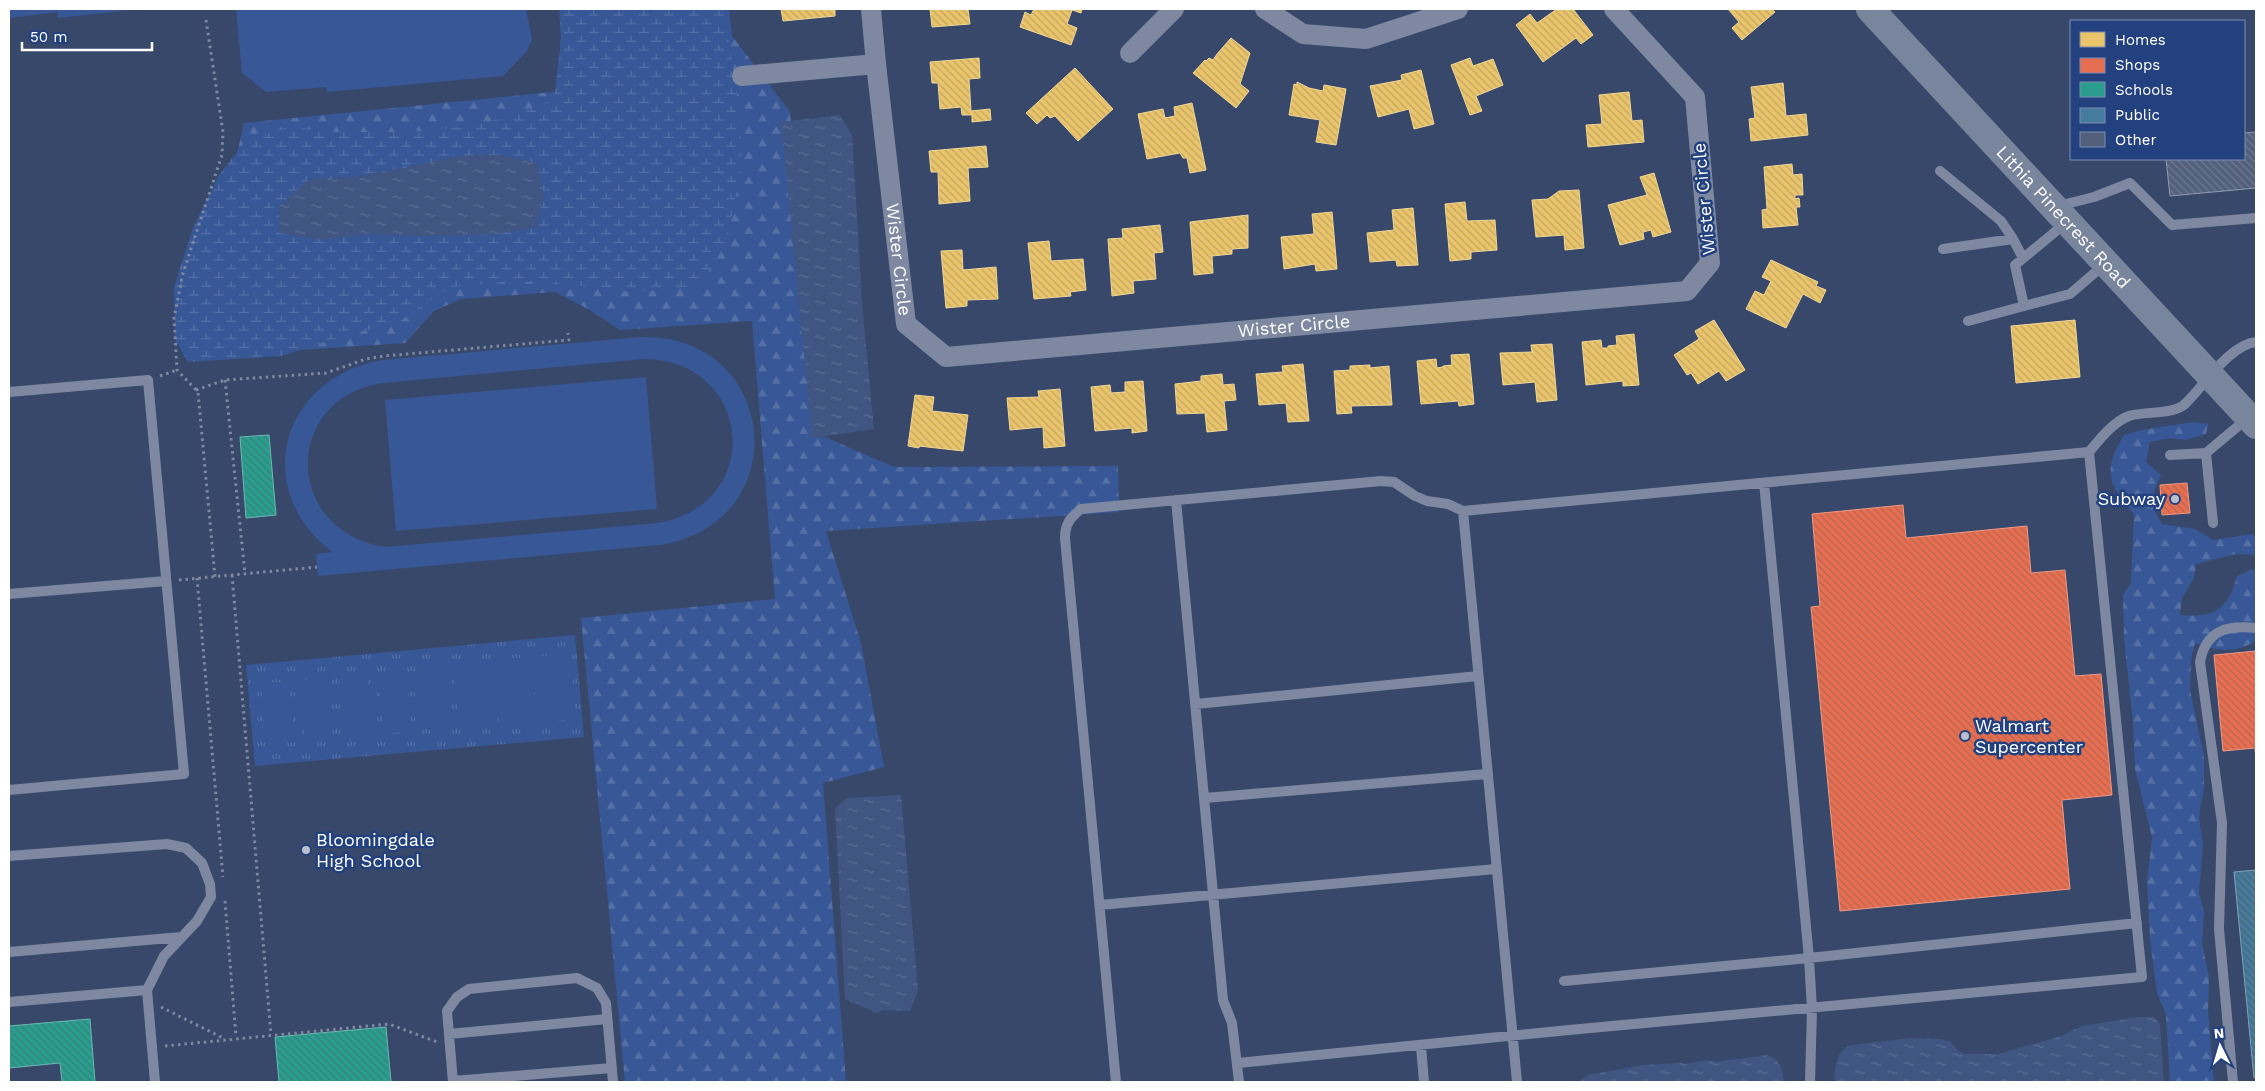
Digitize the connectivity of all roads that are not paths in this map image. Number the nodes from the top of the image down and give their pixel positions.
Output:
1 (871, 9) edge
2 (1174, 9) edge
3 (1266, 9) edge
4 (1458, 9) edge
5 (1614, 9) edge
6 (1870, 9) edge
7 (1130, 53) dead end
8 (876, 64) junction
9 (742, 76) dead end
10 (1940, 171) dead end
11 (2061, 214) junction
12 (2256, 218) edge
13 (2013, 239) junction
14 (1943, 249) dead end
15 (2024, 258) junction
16 (2106, 263) junction
17 (2024, 306) junction
18 (1968, 321) dead end
19 (2256, 342) edge
20 (2211, 376) junction
21 (9, 392) edge
22 (2253, 421) edge
23 (2089, 452) junction
24 (2206, 453) junction
25 (2170, 454) dead end
26 (1764, 483) junction
27 (1176, 500) junction
28 (1463, 511) junction
29 (2213, 523) dead end
30 (166, 581) junction
31 (9, 594) edge
32 (2256, 628) edge
33 (1478, 676) junction
34 (1196, 704) junction
35 (1487, 774) junction
36 (9, 790) edge
37 (1205, 798) junction
38 (9, 856) edge
39 (1496, 869) junction
40 (1214, 895) junction
41 (1100, 905) junction
42 (2137, 924) junction
43 (181, 937) junction
44 (9, 952) edge
45 (1809, 958) junction
46 (1564, 981) dead end
47 (148, 990) junction
48 (9, 1002) edge
49 (1812, 1009) junction
50 (607, 1019) junction
51 (449, 1034) junction
52 (1514, 1037) junction
53 (1420, 1046) junction
54 (1238, 1063) junction
55 (612, 1068) junction
56 (155, 1082) edge
57 (453, 1082) edge
58 (613, 1082) edge
59 (1116, 1082) edge
60 (1239, 1082) edge
61 (1424, 1082) edge
62 (1518, 1082) edge
63 (1810, 1082) edge
64 (2233, 1082) edge

1 - 8 street, Wister Circle
2 - 7 street
3 - 4 street
5 - 8 street, Wister Circle
6 - 11 main road, Lithia Pinecrest Road
8 - 9 street
10 - 13 lane
11 - 12 lane
11 - 15 lane
11 - 16 main road, Lithia Pinecrest Road
13 - 14 lane
13 - 15 lane
15 - 17 lane
16 - 17 lane
16 - 20 main road, Lithia Pinecrest Road
17 - 18 lane
19 - 20 lane
20 - 22 main road, Lithia Pinecrest Road
20 - 23 lane
21 - 30 lane
22 - 24 lane
23 - 26 lane
23 - 42 lane
24 - 25 lane
24 - 29 lane
26 - 28 lane
26 - 45 lane
27 - 28 lane
27 - 34 lane
27 - 41 lane
28 - 33 lane
30 - 31 lane
30 - 36 lane
32 - 64 lane
33 - 34 lane
33 - 35 lane
34 - 37 lane
35 - 37 lane
35 - 39 lane
37 - 40 lane
38 - 43 lane
39 - 40 lane
39 - 52 lane
40 - 41 lane
40 - 54 lane
41 - 59 lane
42 - 45 lane
42 - 49 lane
43 - 44 lane
43 - 47 lane
45 - 46 lane
45 - 49 lane
47 - 48 lane
47 - 56 lane
49 - 52 lane
49 - 63 lane
50 - 51 lane
50 - 51 lane
50 - 55 lane
51 - 57 lane
52 - 53 lane
52 - 62 lane
53 - 54 lane
53 - 61 lane
54 - 60 lane
55 - 57 lane
55 - 58 lane

